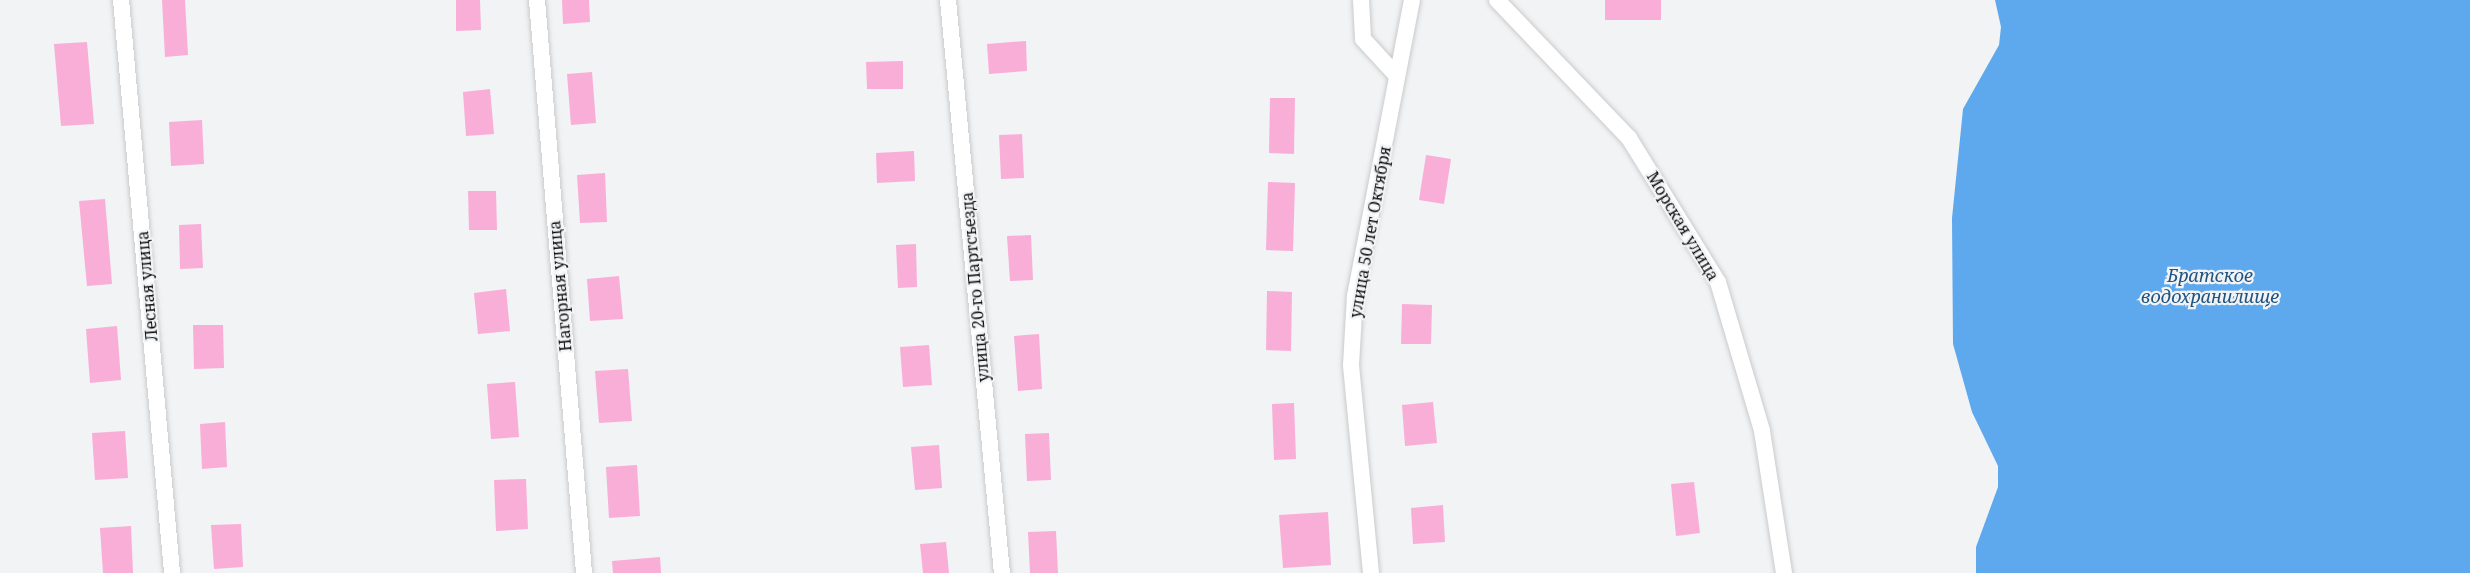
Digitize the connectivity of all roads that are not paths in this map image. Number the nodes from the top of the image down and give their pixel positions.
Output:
1 (121, 0) edge
2 (537, 0) edge
3 (948, 0) edge
4 (1360, 0) edge
5 (1412, 0) edge
6 (1497, 0) edge
7 (1397, 76) junction
8 (172, 573) edge
9 (584, 573) edge
10 (1002, 573) edge
11 (1371, 573) edge
12 (1784, 573) edge

1 - 8 street, Лесная улица
2 - 9 street, Нагорная улица
3 - 10 street, улица 20-го Партсъезда
4 - 7 street
5 - 7 street, улица 50 лет Октября
6 - 12 street, Морская улица
7 - 11 street, улица 50 лет Октября

